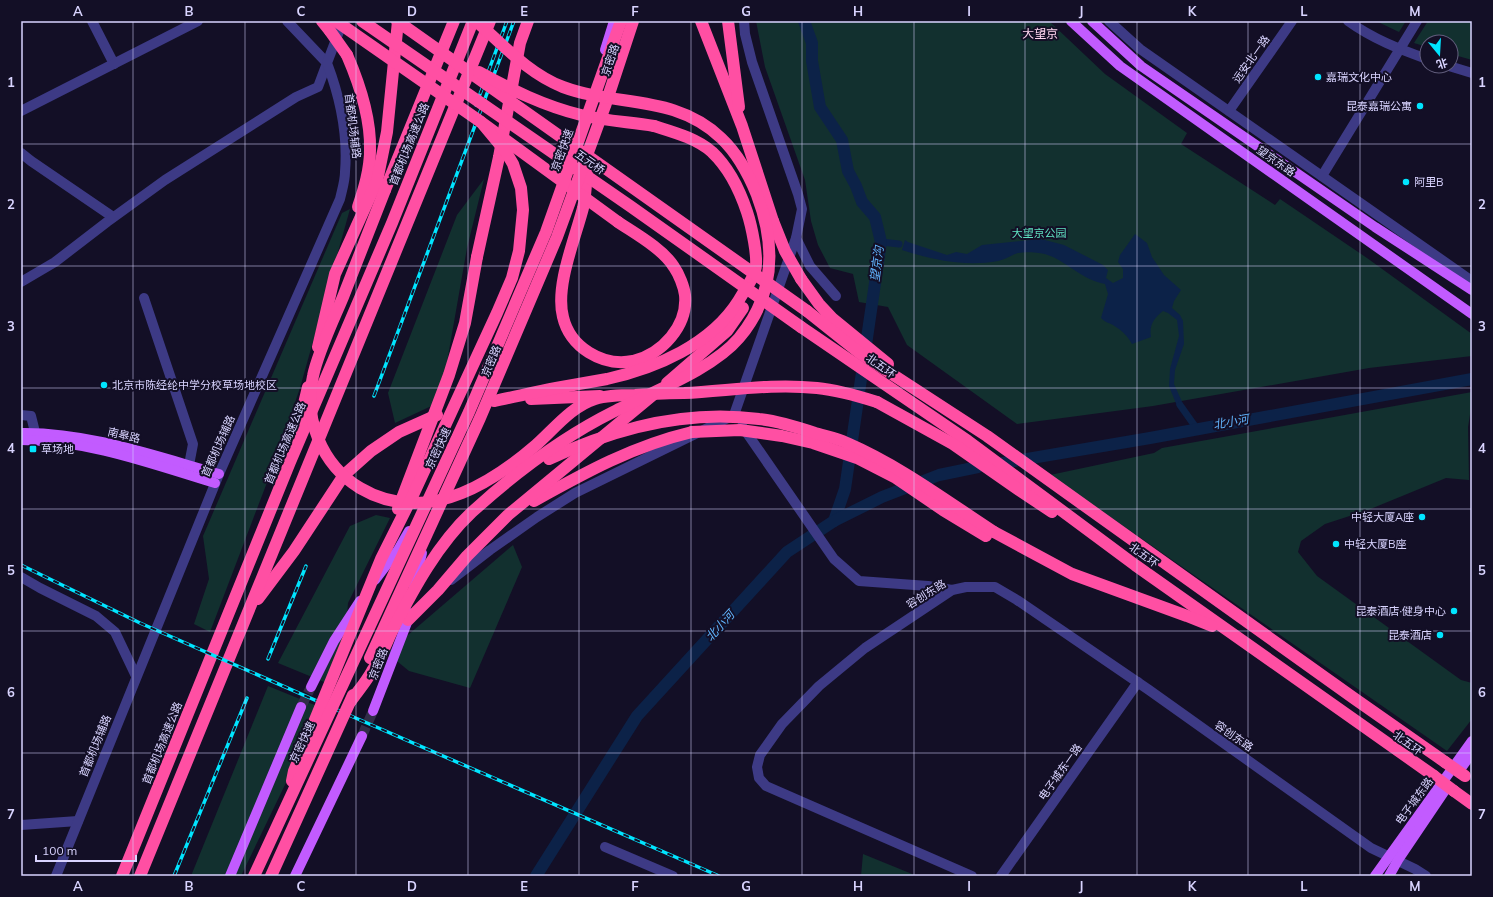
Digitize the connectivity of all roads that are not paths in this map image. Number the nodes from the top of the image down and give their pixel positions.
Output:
1 (92, 21) edge
2 (198, 21) edge
3 (288, 21) edge
4 (322, 21) edge
5 (343, 21) edge
6 (362, 21) edge
7 (397, 21) edge
8 (454, 21) edge
9 (473, 21) edge
10 (476, 21) edge
11 (490, 21) edge
12 (528, 21) edge
13 (614, 21) edge
14 (621, 21) edge
15 (635, 21) edge
16 (728, 21) edge
17 (744, 21) edge
18 (1071, 21) edge
19 (1092, 21) edge
20 (1109, 21) edge
21 (1292, 21) edge
22 (1348, 21) edge
23 (1417, 21) edge
24 (701, 23) edge
25 (333, 26) edge
26 (435, 49) junction
27 (1399, 50) junction
28 (1419, 56) edge
29 (327, 63) junction
30 (114, 64) junction
31 (1459, 69) edge
32 (1472, 73) edge
33 (1159, 79) junction
34 (1187, 80) junction
35 (21, 111) edge
36 (1229, 111) junction
37 (481, 122) junction
38 (742, 126) junction
39 (21, 153) edge
40 (587, 169) junction
41 (1322, 176) junction
42 (1370, 210) junction
43 (113, 217) junction
44 (1375, 227) junction
45 (796, 238) junction
46 (756, 270) junction
47 (335, 274) junction
48 (1472, 281) edge
49 (21, 282) edge
50 (1472, 290) edge
51 (836, 296) dead end
52 (144, 298) dead end
53 (806, 311) joint
54 (1472, 314) edge
55 (801, 327) joint
56 (862, 349) junction
57 (610, 396) junction
58 (494, 401) junction
59 (21, 415) edge
60 (734, 415) junction
61 (21, 432) edge
62 (35, 432) junction
63 (21, 440) edge
64 (42, 441) junction
65 (290, 462) junction
66 (189, 465) junction
67 (217, 478) junction
68 (506, 484) junction
69 (508, 515) junction
70 (990, 534) junction
71 (380, 559) junction
72 (1135, 565) junction
73 (21, 577) edge
74 (438, 590) junction
75 (952, 590) junction
76 (247, 613) junction
77 (408, 620) junction
78 (1234, 635) junction
79 (136, 676) junction
80 (1138, 682) junction
81 (312, 687) tunnel mouth
82 (351, 701) junction
83 (301, 707) tunnel mouth
84 (373, 711) tunnel mouth
85 (362, 736) tunnel mouth
86 (1472, 740) edge
87 (1472, 753) edge
88 (1469, 778) edge
89 (290, 799) junction
90 (1472, 804) edge
91 (78, 821) junction
92 (21, 825) edge
93 (605, 847) dead end
94 (1394, 858) junction
95 (56, 876) edge
96 (122, 876) edge
97 (140, 876) edge
98 (230, 876) edge
99 (254, 876) edge
100 (271, 876) edge
101 (295, 876) edge
102 (673, 876) edge
103 (972, 876) edge
104 (1001, 876) edge
105 (1375, 876) edge
106 (1389, 876) edge
107 (1426, 876) edge

1 - 30 street
2 - 30 street
3 - 29 street
4 - 25 highway
5 - 29 street
6 - 55 highway, 五元桥, bridge
7 - 26 highway, 五元桥, bridge
7 - 47 highway
8 - 57 highway, bridge
9 - 65 highway, 首都机场高速公路
10 - 68 highway, bridge
11 - 76 highway
12 - 71 highway, bridge
13 - 81 main road, 京密路
14 - 89 highway, 京密快速, bridge
15 - 40 main road, 京密路
15 - 82 highway, bridge
16 - 38 highway
17 - 45 street
18 - 54 main road, 望京东路
19 - 33 main road, 望京东路
20 - 34 street
21 - 36 street, 远安北一路
22 - 27 street
23 - 27 street
24 - 38 highway
25 - 37 highway, bridge
25 - 47 highway, bridge
26 - 46 highway, bridge
26 - 53 highway, 五元桥, bridge
27 - 28 street
27 - 41 street
29 - 43 street
29 - 67 street, 首都机场辅路
30 - 35 street
31 - 32 street
33 - 34 street
33 - 44 main road, 望京东路
34 - 36 street
36 - 41 street
37 - 40 highway, bridge
37 - 71 highway, bridge
38 - 56 highway, bridge
39 - 43 street
40 - 77 main road, 京密路
41 - 42 street
42 - 44 street
42 - 48 street
43 - 49 street
44 - 50 main road, 望京东路
45 - 51 street
45 - 60 street
46 - 58 highway
46 - 69 highway
47 - 65 highway
52 - 66 street
53 - 56 highway, 北五环
55 - 72 highway, 北五环
56 - 88 highway, 北五环, bridge
57 - 58 highway, bridge
57 - 72 highway, bridge
58 - 76 highway, bridge
59 - 62 street
60 - 74 street
60 - 75 street
61 - 62 main road, 南皋路
62 - 64 street
62 - 66 main road, 南皋路
63 - 64 main road, 南皋路
64 - 67 main road, 南皋路
65 - 96 highway, 首都机场高速公路
66 - 67 main road, 南皋路
67 - 79 street, 首都机场辅路
68 - 70 highway, bridge
68 - 82 highway, bridge
69 - 70 highway, bridge
69 - 74 highway
70 - 78 highway
71 - 89 highway, bridge
72 - 78 highway, 北五环
73 - 79 street
74 - 77 highway
75 - 80 street, 容创东路
75 - 103 street, 容创东路
76 - 97 highway
77 - 84 main road, 京密路
78 - 90 highway, 北五环, bridge
79 - 91 street, 首都机场辅路
80 - 94 street, 容创东路
80 - 104 street, 电子城东一路
82 - 100 highway, bridge
83 - 98 main road
85 - 101 main road
86 - 94 main road, 电子城东路
87 - 94 main road, 电子城东路
89 - 99 highway, 京密快速, bridge
91 - 92 street
91 - 95 street, 首都机场辅路
93 - 102 street
94 - 105 main road, 电子城东路
94 - 106 main road, 电子城东路
94 - 107 street, 容创东路

